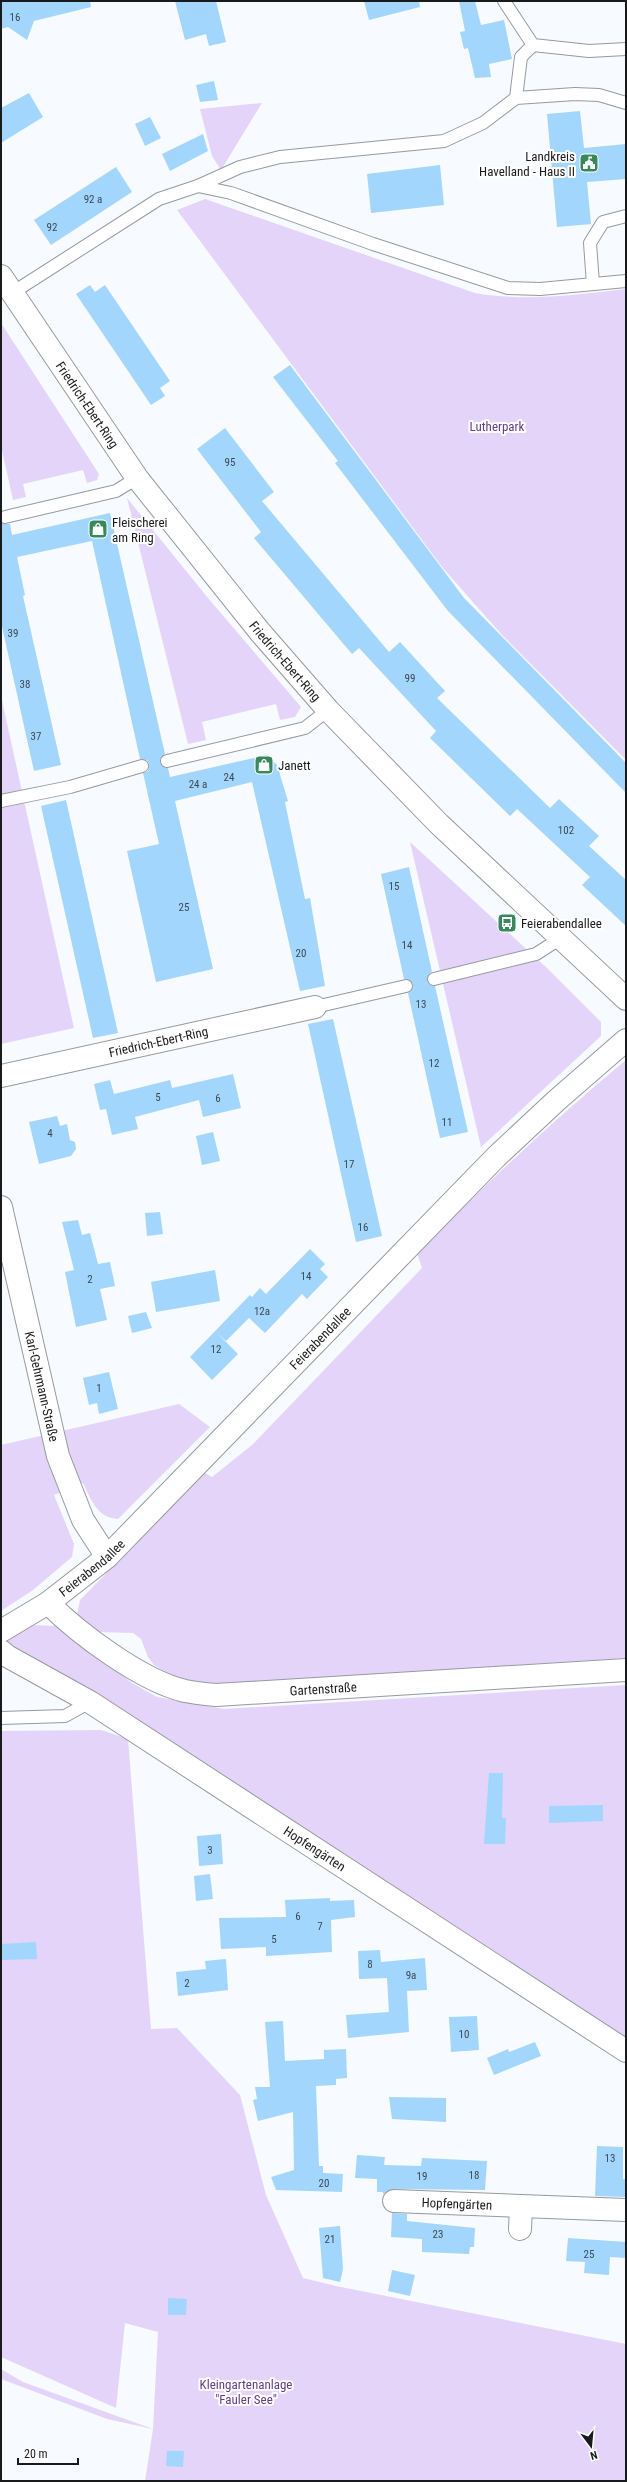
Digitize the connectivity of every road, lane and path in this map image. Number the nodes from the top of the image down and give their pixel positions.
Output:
1 (504, 1) edge
2 (533, 45) junction
3 (626, 49) edge
4 (516, 98) junction
5 (626, 103) edge
6 (198, 186) junction
7 (626, 216) edge
8 (626, 281) edge
9 (7, 284) edge
10 (593, 284) junction
11 (137, 478) junction
12 (5, 517) dead end
13 (328, 710) junction
14 (167, 760) dead end
15 (142, 766) dead end
16 (1, 800) edge
17 (562, 938) junction
18 (434, 979) dead end
19 (406, 986) dead end
20 (626, 998) edge
21 (315, 1007) joint
22 (626, 1040) edge
23 (1, 1076) edge
24 (1, 1207) edge
25 (107, 1557) junction
26 (48, 1603) junction
27 (4, 1629) edge
28 (1, 1651) edge
29 (626, 1670) edge
30 (90, 1702) junction
31 (1, 1718) edge
32 (626, 2051) edge
33 (394, 2201) dead end
34 (521, 2207) junction
35 (626, 2210) edge
36 (520, 2229) dead end

1 - 2 lane
2 - 3 lane
2 - 4 lane
4 - 5 lane
4 - 6 lane
6 - 9 lane
6 - 10 lane
7 - 10 lane
8 - 10 lane
9 - 11 street, Friedrich-Ebert-Ring
11 - 12 lane
11 - 13 street, Friedrich-Ebert-Ring
13 - 14 lane
13 - 17 street, Friedrich-Ebert-Ring
15 - 16 lane
17 - 18 lane
17 - 20 street, Friedrich-Ebert-Ring
19 - 21 lane
21 - 23 street, Friedrich-Ebert-Ring
22 - 25 street, Feierabendallee
24 - 25 street, Karl-Gehrmann-Straße
25 - 26 street, Feierabendallee
26 - 27 street, Feierabendallee
26 - 29 street, Gartenstraße
28 - 30 street, Hopfengärten
30 - 31 lane
30 - 32 street, Hopfengärten
33 - 34 street, Hopfengärten
34 - 35 street, Hopfengärten
34 - 36 street

